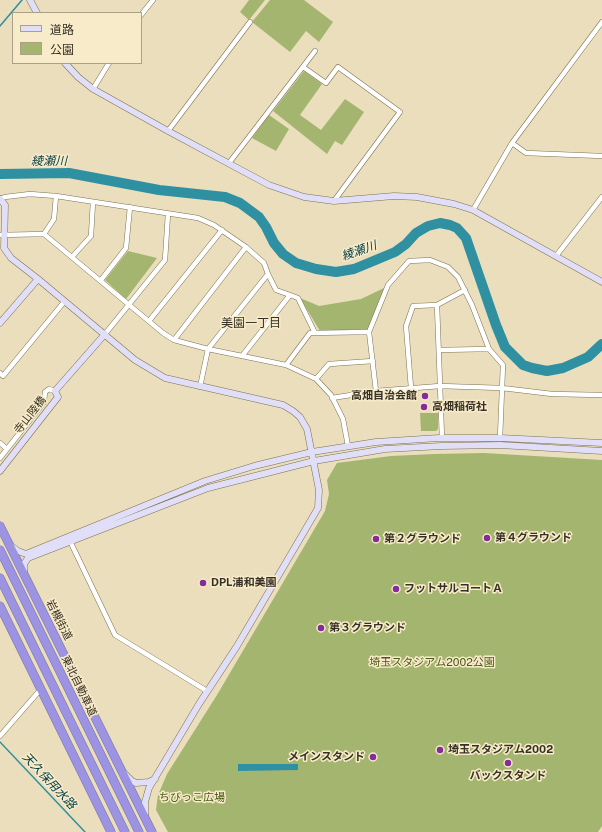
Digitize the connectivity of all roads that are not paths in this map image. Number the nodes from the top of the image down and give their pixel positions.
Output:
1 (30, 0) edge
2 (153, 0) edge
3 (36, 12) edge
4 (142, 14) edge
5 (250, 22) dead end
6 (602, 22) edge
7 (315, 51) dead end
8 (66, 64) edge
9 (108, 64) edge
10 (303, 67) junction
11 (93, 89) junction
12 (168, 131) junction
13 (512, 143) junction
14 (602, 156) edge
15 (229, 163) junction
16 (56, 196) junction
17 (602, 197) edge
18 (0, 199) edge
19 (334, 201) junction
20 (93, 202) junction
21 (130, 207) junction
22 (473, 210) junction
23 (168, 214) junction
24 (222, 230) junction
25 (44, 234) junction
26 (2, 235) edge
27 (246, 248) junction
28 (556, 256) junction
29 (72, 257) junction
30 (268, 274) junction
31 (38, 279) junction
32 (101, 280) junction
33 (602, 282) edge
34 (465, 290) junction
35 (290, 295) junction
36 (64, 302) junction
37 (437, 304) junction
38 (128, 305) junction
39 (149, 321) junction
40 (0, 323) edge
41 (369, 332) junction
42 (316, 333) junction
43 (105, 334) junction
44 (174, 340) junction
45 (489, 348) junction
46 (208, 349) junction
47 (439, 350) junction
48 (242, 356) junction
49 (373, 361) junction
50 (286, 365) junction
51 (0, 373) edge
52 (316, 379) junction
53 (440, 386) junction
54 (200, 387) junction
55 (411, 388) junction
56 (502, 388) junction
57 (55, 391) junction
58 (376, 391) junction
59 (602, 395) edge
60 (332, 398) junction
61 (442, 438) junction
62 (500, 438) junction
63 (0, 443) edge
64 (602, 443) edge
65 (348, 446) junction
66 (7, 449) junction
67 (602, 451) edge
68 (312, 452) junction
69 (0, 458) edge
70 (314, 461) junction
71 (0, 470) edge
72 (0, 526) edge
73 (70, 541) junction
74 (10, 545) junction
75 (0, 550) edge
76 (24, 574) junction
77 (0, 578) edge
78 (0, 606) edge
79 (41, 690) junction
80 (208, 691) junction
81 (0, 736) edge
82 (121, 769) junction
83 (155, 779) junction
84 (145, 816) junction
85 (111, 832) edge
86 (125, 832) edge
87 (139, 832) edge
88 (152, 832) edge

1 - 3 street
2 - 4 street
5 - 12 street
6 - 13 street
7 - 10 street
8 - 11 street
9 - 11 street
10 - 15 street
10 - 19 street
11 - 12 street
12 - 15 street
13 - 14 street
13 - 22 street
15 - 19 street
16 - 18 street
16 - 20 street
16 - 25 street
17 - 28 street
18 - 26 street
19 - 22 street
20 - 21 street
20 - 29 street
21 - 23 street
21 - 32 street
22 - 28 street
23 - 24 street
23 - 38 street
24 - 27 street
24 - 39 street
25 - 26 street
25 - 29 street
26 - 31 street
27 - 30 street
27 - 44 street
28 - 33 street
29 - 32 street
30 - 35 street
30 - 46 street
31 - 36 street
31 - 40 street
32 - 38 street
34 - 37 street
34 - 41 street
34 - 45 street
35 - 42 street
35 - 48 street
36 - 43 street
36 - 51 street
37 - 47 street
37 - 55 street
38 - 39 street
38 - 43 street
39 - 44 street
41 - 42 street
41 - 49 street
42 - 50 street
43 - 54 street
43 - 57 street
44 - 46 street
45 - 47 street
45 - 56 street
46 - 48 street
46 - 54 street
47 - 53 street
48 - 50 street
49 - 52 street
49 - 58 street
50 - 52 street
52 - 60 street
53 - 55 street
53 - 56 street
53 - 61 street
54 - 68 street
55 - 58 street
56 - 59 street
56 - 62 street
57 - 66 street
57 - 71 street, 寺山陸橋
58 - 60 street
60 - 65 street
61 - 62 street
61 - 65 street
62 - 64 street
63 - 66 street
65 - 68 street
66 - 69 street
67 - 70 street
68 - 70 street
68 - 74 street
70 - 73 street
70 - 80 street
72 - 74 highway, 岩槻街道
73 - 76 street
73 - 80 street
74 - 76 highway, 岩槻街道
75 - 87 highway, 東北自動車道
76 - 82 highway, 岩槻街道
77 - 86 highway
78 - 79 highway
79 - 81 street
79 - 85 highway
80 - 83 street
82 - 83 street
82 - 84 highway, 岩槻街道
83 - 84 street
84 - 88 highway, 岩槻街道

